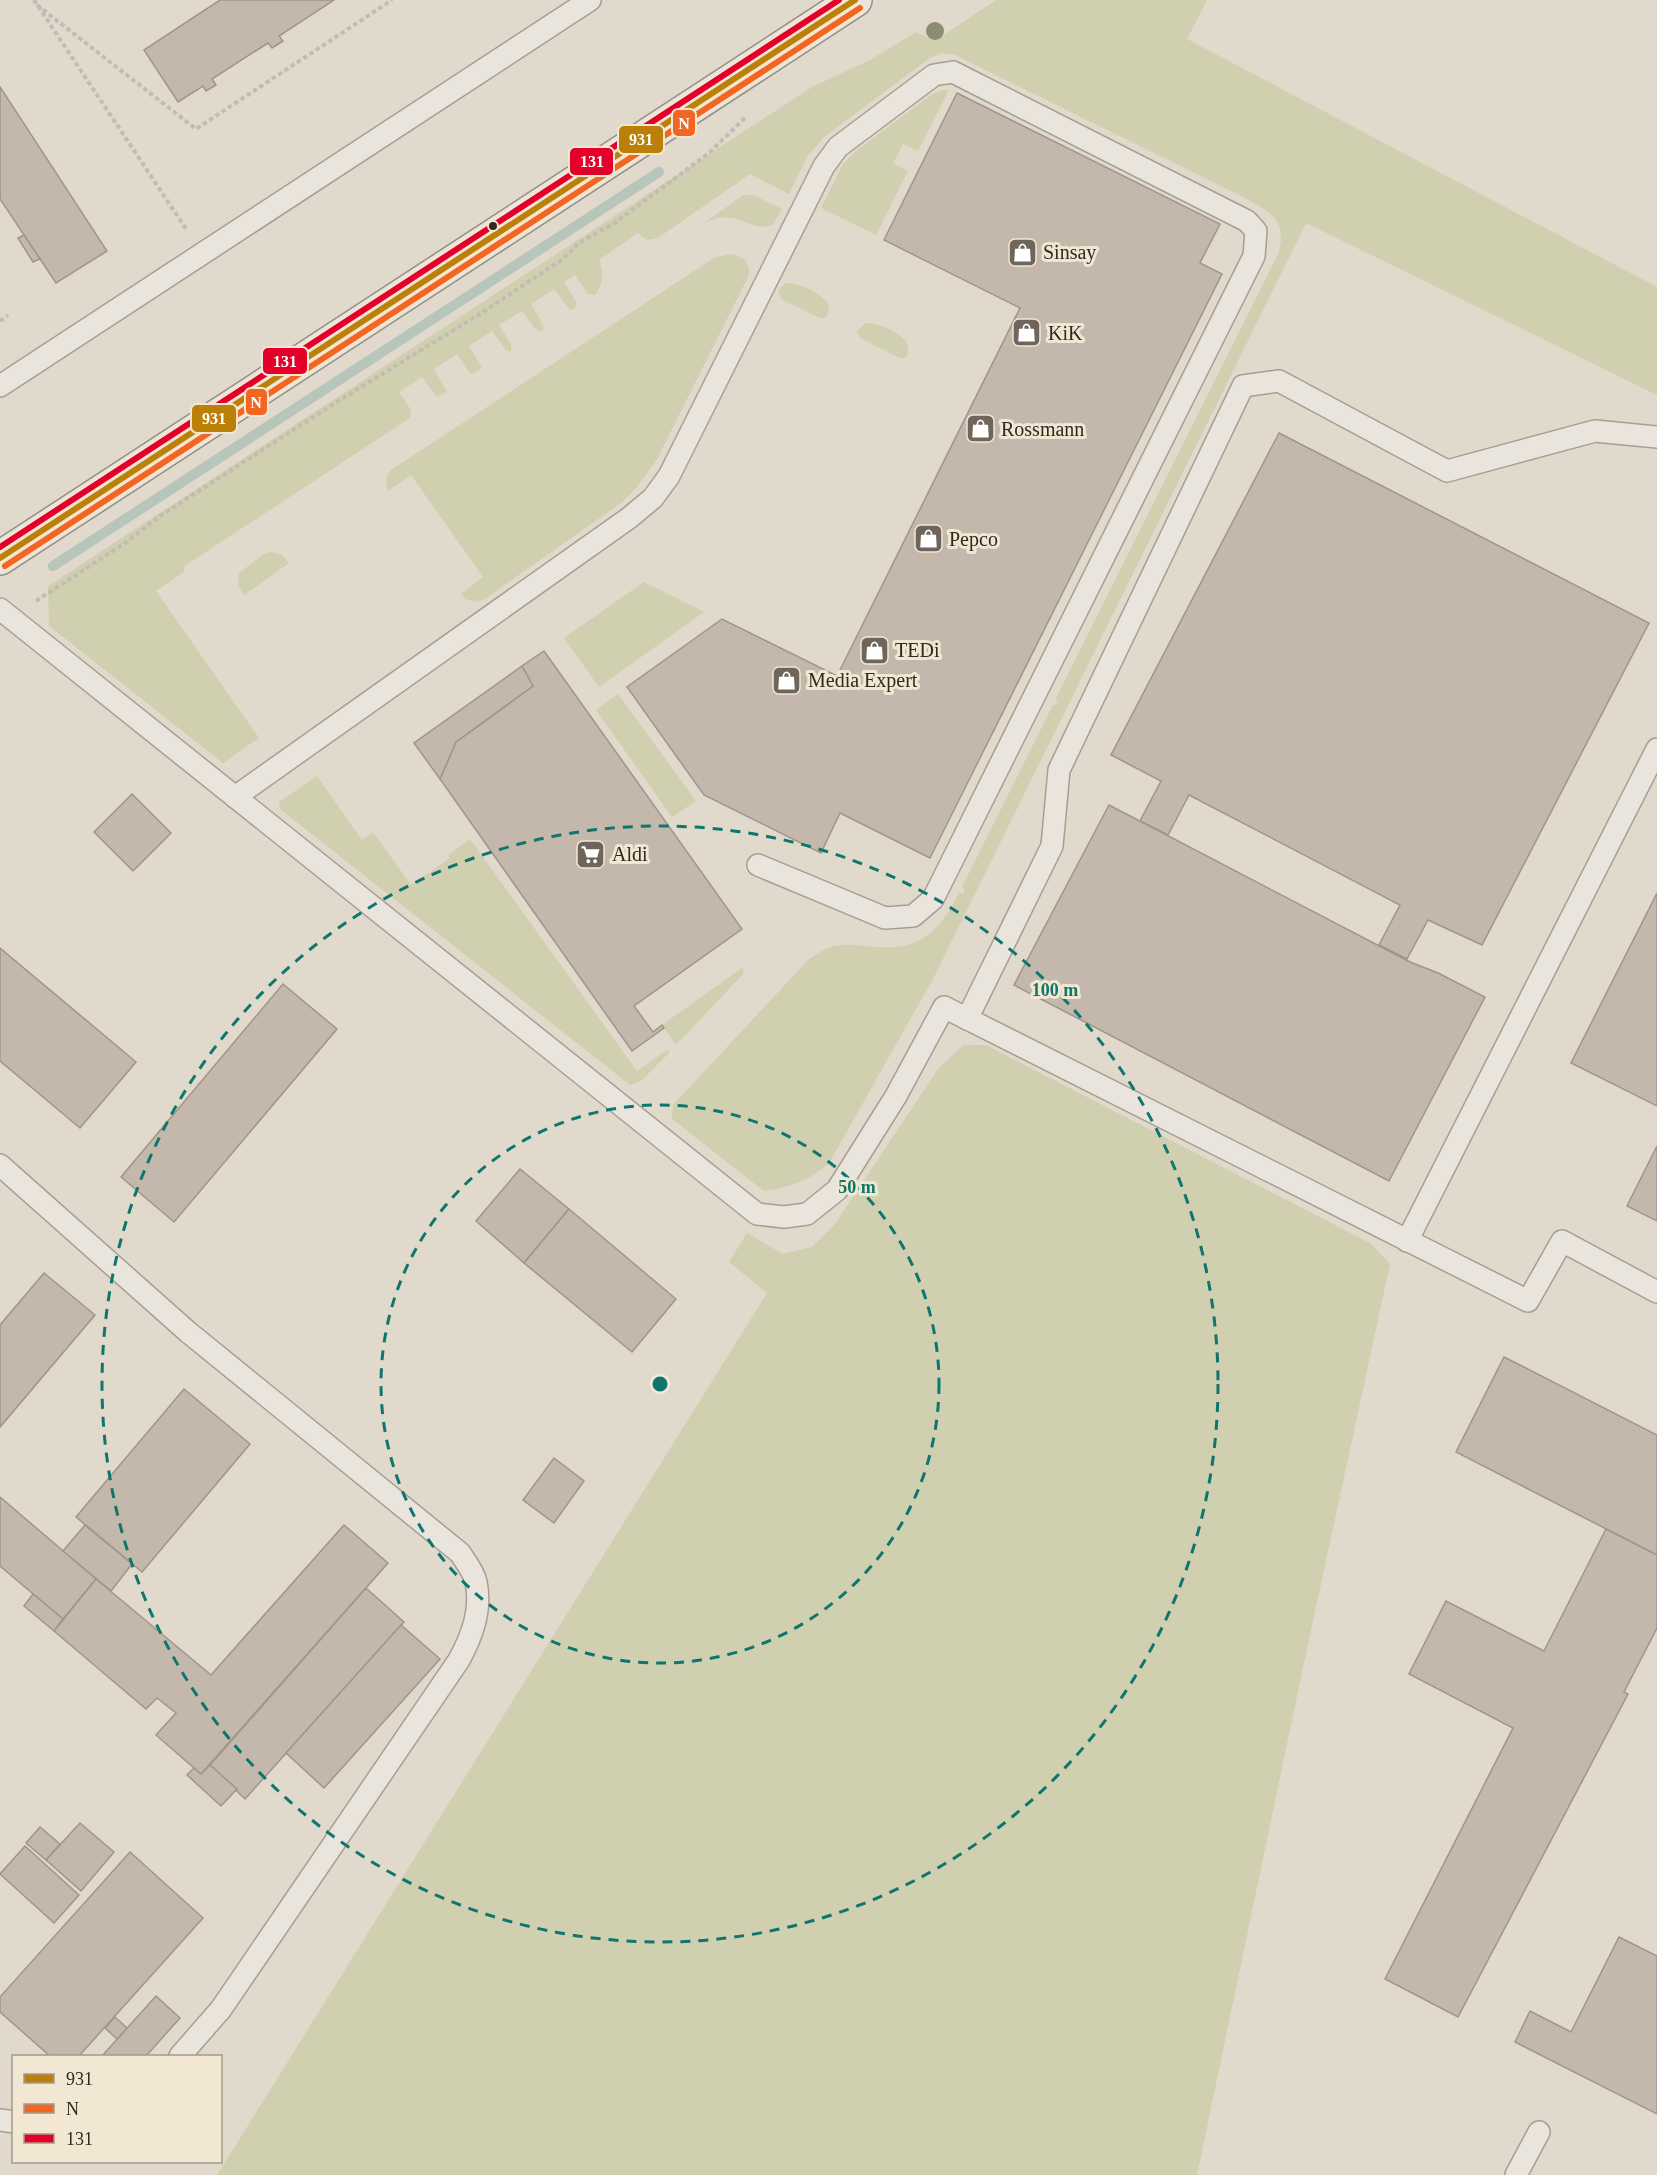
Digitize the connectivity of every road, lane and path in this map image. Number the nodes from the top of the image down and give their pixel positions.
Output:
1 (34, 0) edge
2 (392, 0) edge
3 (590, 0) edge
4 (855, 0) edge
5 (37, 5) junction
6 (568, 6) edge
7 (751, 112) dead end
8 (202, 253) junction
9 (8, 315) dead end
10 (0, 321) edge
11 (0, 386) edge
12 (1657, 437) edge
13 (0, 558) edge
14 (5, 613) edge
15 (1657, 748) edge
16 (235, 797) junction
17 (758, 865) dead end
18 (967, 1019) junction
19 (0, 1165) edge
20 (1407, 1241) junction
21 (1657, 1292) edge
22 (181, 2055) edge
23 (1539, 2132) dead end
24 (1516, 2175) edge

1 - 5 path
2 - 5 path
3 - 6 lane
4 - 13 street
5 - 8 path
6 - 8 lane
7 - 14 path
8 - 11 lane
9 - 10 path
12 - 18 lane
14 - 16 lane
15 - 20 lane
16 - 17 lane
16 - 18 lane
18 - 20 lane
19 - 22 lane
20 - 21 lane
23 - 24 lane

